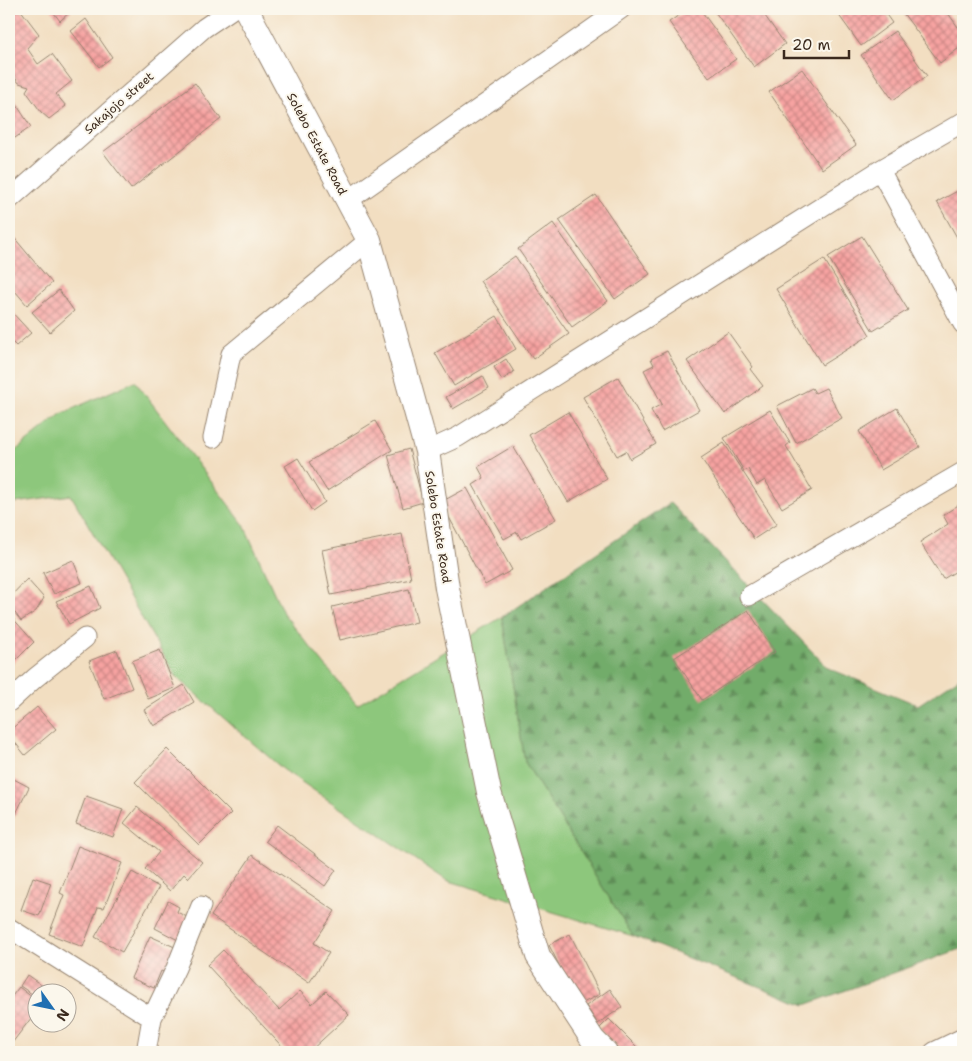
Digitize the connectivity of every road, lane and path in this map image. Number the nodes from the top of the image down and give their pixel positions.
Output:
1 (232, 9) edge
2 (246, 9) edge
3 (621, 9) edge
4 (963, 122) edge
5 (880, 170) junction
6 (9, 200) edge
7 (348, 201) junction
8 (368, 240) junction
9 (963, 324) edge
10 (213, 438) dead end
11 (427, 451) junction
12 (963, 472) edge
13 (749, 596) dead end
14 (85, 638) dead end
15 (9, 702) edge
16 (201, 906) dead end
17 (9, 928) edge
18 (152, 1018) junction
19 (963, 1038) edge
20 (146, 1052) edge
21 (605, 1052) edge
22 (934, 1052) edge

1 - 6 street, Sakajojo street
2 - 7 street, Solebo Estate Road
3 - 7 street
4 - 5 street
5 - 9 street
5 - 11 street
7 - 8 street, Solebo Estate Road
8 - 10 street
8 - 11 street, Solebo Estate Road
11 - 21 street, Solebo Estate Road
12 - 13 street
14 - 15 street
16 - 18 street
17 - 18 street
18 - 20 street
19 - 22 street

